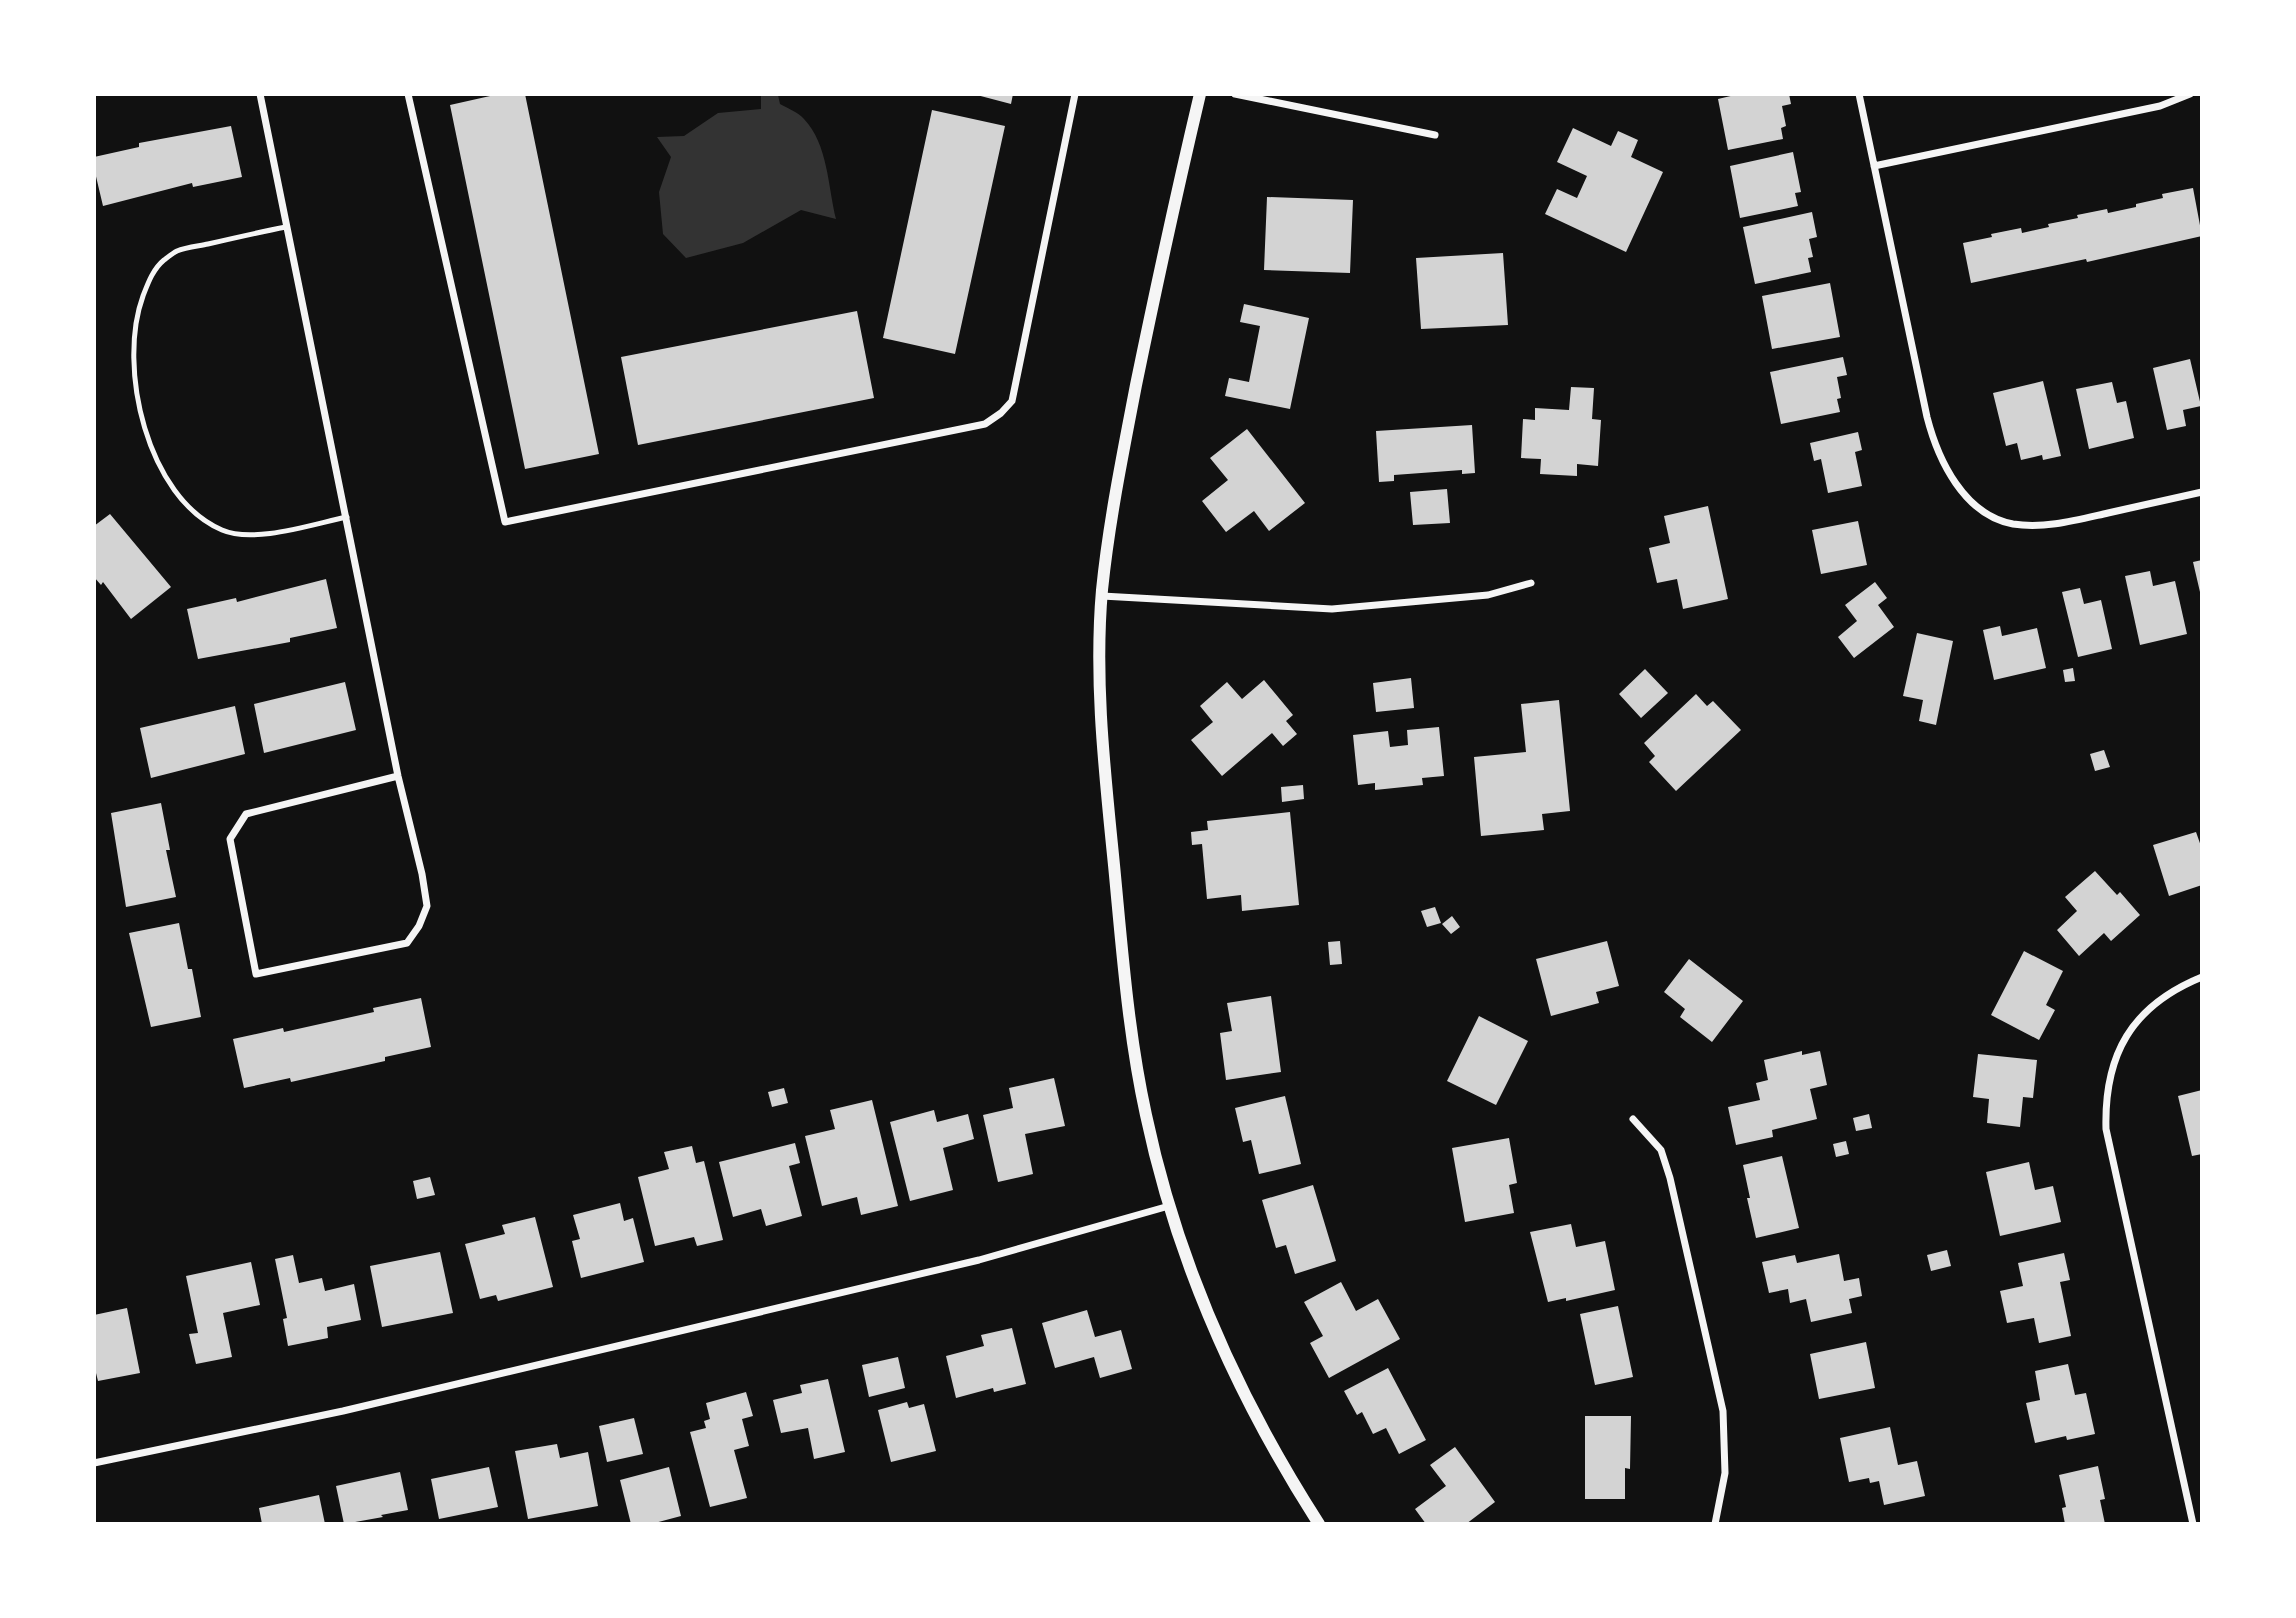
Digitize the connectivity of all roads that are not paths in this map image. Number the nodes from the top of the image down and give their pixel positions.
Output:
1 (260, 94) edge
2 (408, 94) edge
3 (1075, 94) edge
4 (1200, 94) edge
5 (1235, 94) edge
6 (1859, 94) edge
7 (2190, 94) edge
8 (1435, 135) dead end
9 (1874, 166) junction
10 (286, 227) junction
11 (2202, 492) edge
12 (347, 517) junction
13 (1531, 583) dead end
14 (1102, 596) junction
15 (398, 776) junction
16 (2202, 977) edge
17 (1633, 1119) dead end
18 (1169, 1206) junction
19 (94, 1462) edge
20 (1319, 1524) edge
21 (1715, 1524) edge
22 (2193, 1524) edge

1 - 10 street
2 - 3 street
4 - 14 street
5 - 8 street
6 - 9 street
7 - 9 street
9 - 11 street
10 - 12 street
10 - 12 lane
12 - 15 street
13 - 14 street
14 - 18 street
15 - 15 street
16 - 22 street
17 - 21 street
18 - 19 street
18 - 20 street

